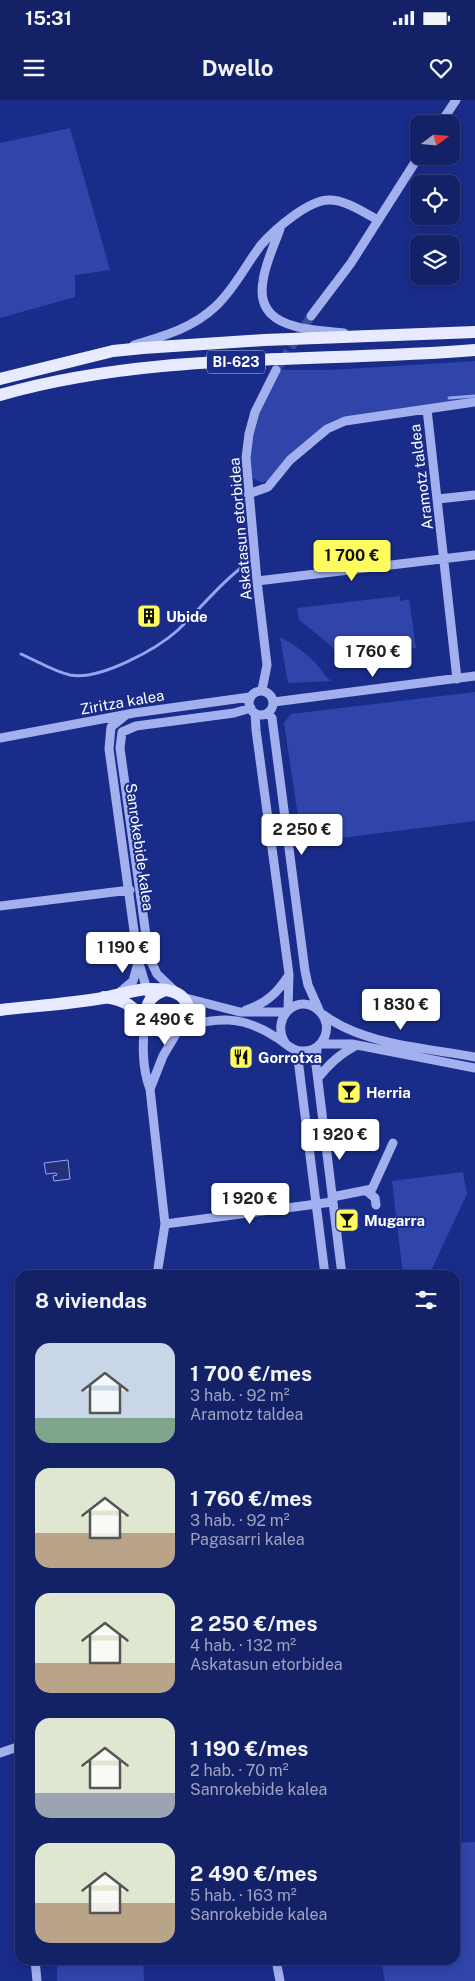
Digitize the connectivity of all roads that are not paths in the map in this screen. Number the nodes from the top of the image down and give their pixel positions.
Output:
1 (456, 100) edge
2 (446, 115) edge
3 (413, 165) edge
4 (378, 220) junction
5 (280, 229) junction
6 (311, 316) tunnel mouth
7 (475, 332) edge
8 (374, 336) junction
9 (475, 350) edge
10 (113, 351) junction
11 (276, 370) tunnel mouth
12 (0, 379) edge
13 (0, 395) edge
14 (475, 402) edge
15 (427, 409) junction
16 (248, 494) junction
17 (475, 495) edge
18 (438, 499) junction
19 (475, 555) edge
20 (444, 558) junction
21 (257, 581) junction
22 (475, 676) edge
23 (457, 679) junction
24 (262, 690) junction
25 (250, 698) junction
26 (274, 702) junction
27 (253, 711) junction
28 (268, 713) junction
29 (126, 715) junction
30 (127, 729) joint
31 (0, 738) edge
32 (130, 890) junction
33 (0, 906) edge
34 (138, 960) junction
35 (289, 974) junction
36 (148, 989) junction
37 (118, 993) junction
38 (174, 993) junction
39 (104, 998) junction
40 (0, 1010) edge
41 (287, 1011) junction
42 (240, 1012) junction
43 (321, 1013) junction
44 (147, 1015) junction
45 (181, 1028) junction
46 (286, 1044) junction
47 (357, 1045) junction
48 (319, 1046) junction
49 (297, 1050) junction
50 (475, 1057) edge
51 (475, 1068) edge
52 (318, 1078) junction
53 (150, 1088) junction
54 (393, 1143) dead end
55 (368, 1192) junction
56 (332, 1200) junction
57 (317, 1204) junction
58 (376, 1205) dead end
59 (165, 1224) junction
60 (158, 1270) edge
61 (324, 1270) edge
62 (341, 1270) edge
63 (15, 1748) edge
64 (0, 1753) edge
65 (35, 1965) edge
66 (277, 1965) edge
67 (36, 1981) edge
68 (280, 1981) edge

1 - 2 street
3 - 4 street
4 - 5 street
4 - 6 street
5 - 8 street
5 - 10 street
7 - 8 main road, BI-623
8 - 10 main road, BI-623
9 - 13 main road, BI-623
10 - 12 main road, BI-623
11 - 16 street, Askatasun etorbidea
14 - 15 street
15 - 16 street, Aramotz taldea
15 - 18 street, Aramotz taldea
16 - 21 street, Askatasun etorbidea
17 - 18 street
18 - 20 street, Aramotz taldea
19 - 20 street
20 - 21 street
20 - 23 street, Aramotz taldea
21 - 24 street, Askatasun etorbidea
22 - 23 street
23 - 26 street
24 - 25 street
24 - 26 street
25 - 27 street
25 - 29 street, Ziritza kalea
26 - 28 street
27 - 28 street
27 - 30 street, Ziritza kalea
27 - 35 street
28 - 43 street
29 - 31 street, Ziritza kalea
29 - 32 street, Sanrokebide kalea
30 - 38 street, Sanrokebide kalea
32 - 33 street
32 - 34 street, Sanrokebide kalea
34 - 36 street, Sanrokebide kalea
34 - 37 street
35 - 41 street
35 - 42 street
36 - 37 main road
36 - 38 main road
36 - 44 street
37 - 39 main road
38 - 42 street
38 - 44 main road
38 - 45 main road
39 - 40 main road
39 - 44 main road
41 - 42 street
41 - 43 street
41 - 46 street
43 - 48 street
43 - 50 street
44 - 45 main road
44 - 53 street
45 - 46 street
45 - 53 street
46 - 49 street
47 - 48 street
47 - 51 street
47 - 52 street
48 - 49 street
48 - 52 street
49 - 57 street
52 - 56 street
53 - 59 street
54 - 55 street
55 - 56 street
55 - 58 street
56 - 57 street
56 - 62 street
57 - 59 street
57 - 61 street
59 - 60 street
63 - 64 street
65 - 67 street
66 - 68 street

